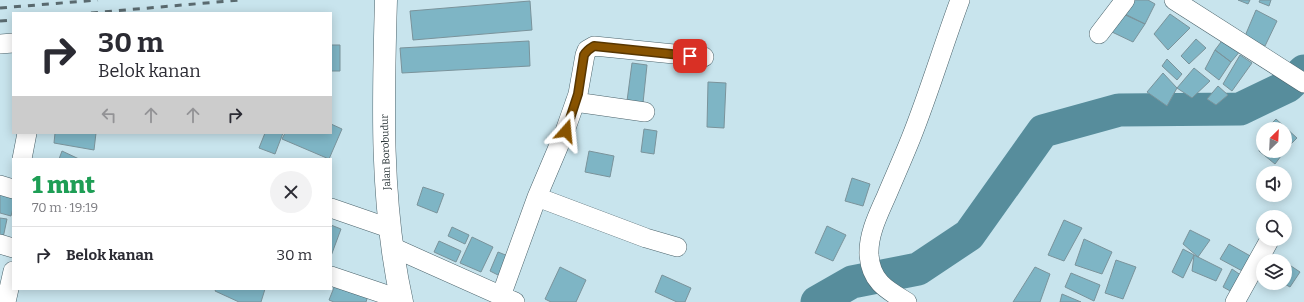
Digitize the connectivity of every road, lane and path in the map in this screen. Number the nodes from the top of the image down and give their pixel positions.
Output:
1 (386, 0) edge
2 (960, 0) edge
3 (1125, 0) edge
4 (1174, 0) edge
5 (1099, 34) dead end
6 (12, 43) edge
7 (0, 44) edge
8 (704, 57) dead end
9 (1304, 82) edge
10 (575, 102) junction
11 (645, 112) dead end
12 (27, 134) edge
13 (22, 158) edge
14 (0, 185) edge
15 (12, 189) edge
16 (537, 197) junction
17 (332, 208) edge
18 (390, 237) junction
19 (0, 244) edge
20 (1266, 246) edge
21 (677, 247) dead end
22 (12, 248) edge
23 (12, 275) edge
24 (332, 276) edge
25 (508, 299) edge
26 (895, 299) edge
27 (402, 301) edge
28 (6, 302) edge
29 (1235, 302) edge

1 - 18 street, Jalan Borobudur
2 - 26 street
3 - 5 street
4 - 9 street
6 - 7 street
8 - 10 street
10 - 11 street
10 - 16 street
12 - 13 street
14 - 15 street
16 - 21 street
16 - 25 street
17 - 18 street
18 - 25 street
18 - 27 street, Jalan Borobudur
19 - 22 street
20 - 29 street
23 - 28 street
24 - 27 street

